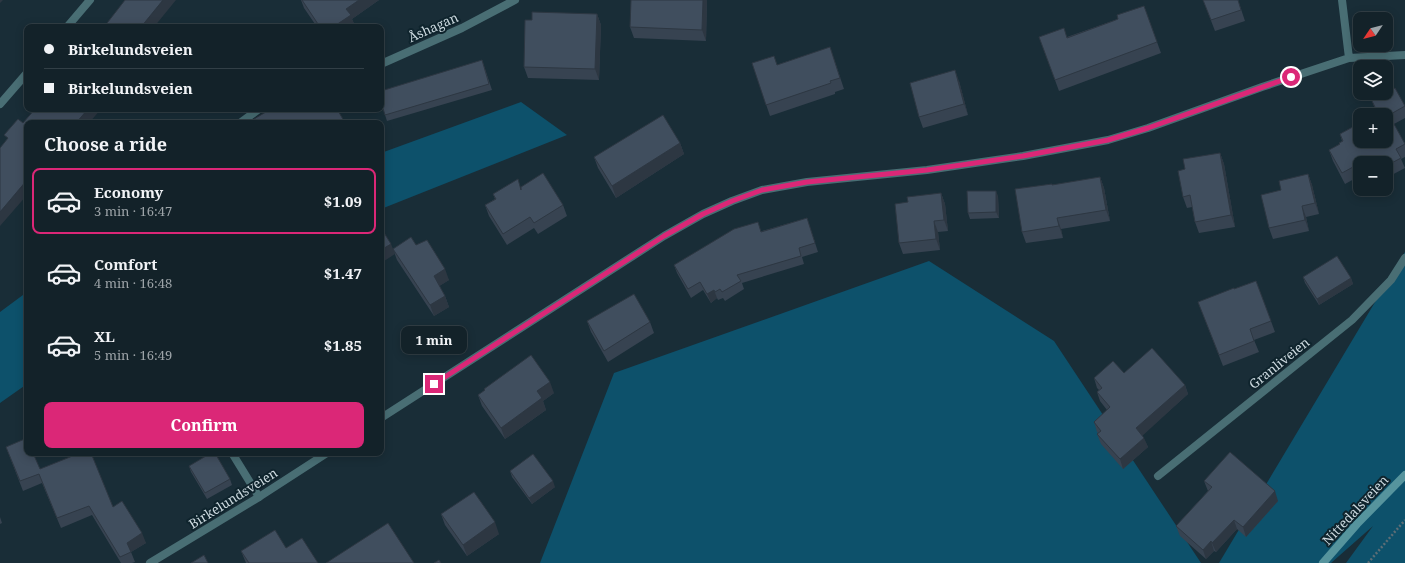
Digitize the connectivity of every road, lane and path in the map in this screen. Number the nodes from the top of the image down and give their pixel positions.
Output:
1 (90, 0) edge
2 (515, 0) edge
3 (1342, 0) edge
4 (70, 24) edge
5 (1405, 55) edge
6 (1349, 58) junction
7 (384, 63) edge
8 (24, 76) edge
9 (0, 104) edge
10 (255, 112) edge
11 (244, 120) edge
12 (1405, 258) edge
13 (384, 416) edge
14 (234, 456) edge
15 (322, 456) edge
16 (1405, 474) edge
17 (1158, 476) dead end
18 (259, 497) junction
19 (1405, 520) edge
20 (150, 563) edge
21 (1323, 563) edge
22 (1368, 563) edge

1 - 4 street
2 - 7 street, Åshagan
3 - 6 street
5 - 6 street
6 - 13 street
8 - 9 street
10 - 11 street
12 - 17 street, Granliveien
14 - 18 street
15 - 18 street, Birkelundsveien
16 - 21 main road, Nittedalsveien
18 - 20 street, Birkelundsveien
19 - 22 path

